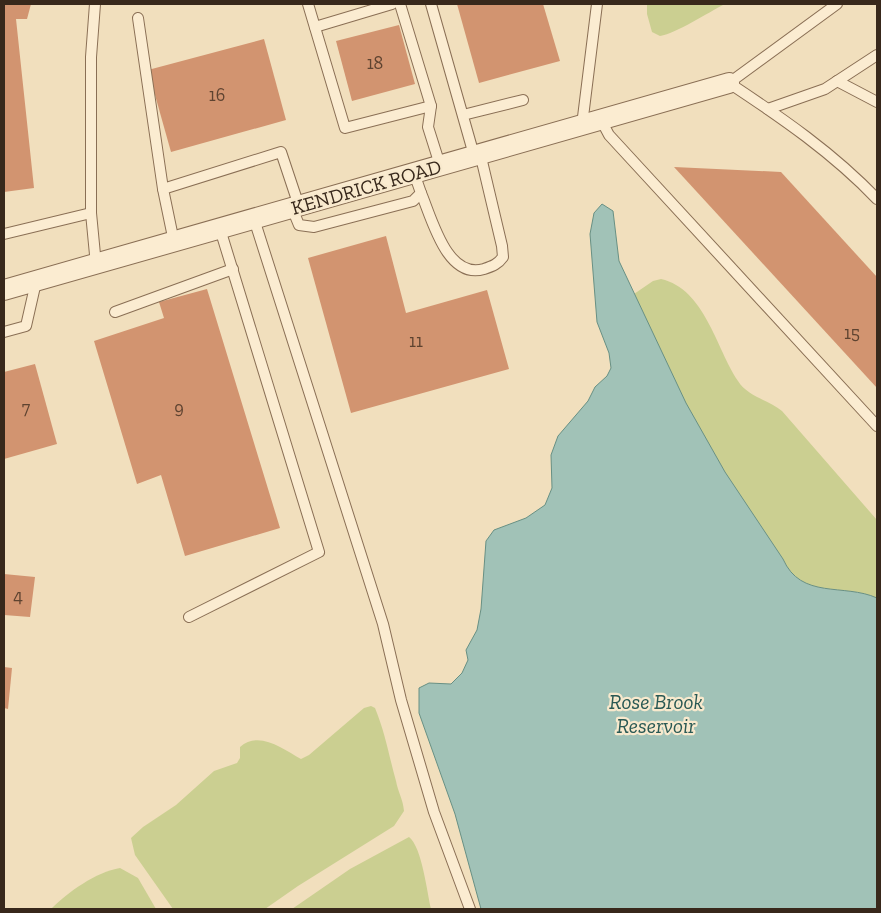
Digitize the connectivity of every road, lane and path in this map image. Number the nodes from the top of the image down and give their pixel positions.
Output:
1 (95, 4) edge
2 (308, 4) edge
3 (392, 4) edge
4 (400, 4) edge
5 (431, 4) edge
6 (597, 4) edge
7 (837, 4) edge
8 (138, 18) dead end
9 (315, 28) junction
10 (877, 55) edge
11 (836, 81) junction
12 (729, 83) junction
13 (523, 100) dead end
14 (877, 102) edge
15 (431, 106) junction
16 (768, 109) junction
17 (463, 115) junction
18 (591, 123) junction
19 (477, 154) junction
20 (440, 166) junction
21 (414, 173) junction
22 (162, 189) junction
23 (421, 193) junction
24 (877, 199) edge
25 (296, 207) junction
26 (92, 213) junction
27 (254, 219) junction
28 (220, 229) junction
29 (4, 234) edge
30 (174, 242) junction
31 (96, 265) junction
32 (232, 269) junction
33 (36, 282) junction
34 (4, 290) edge
35 (115, 312) dead end
36 (4, 332) edge
37 (877, 426) edge
38 (189, 617) dead end
39 (470, 909) edge

1 - 26 lane
2 - 9 lane
3 - 9 lane
4 - 15 lane
5 - 17 lane
6 - 18 lane
7 - 12 lane
8 - 22 lane
9 - 15 lane
10 - 11 lane
11 - 14 lane
11 - 16 lane
12 - 16 lane
12 - 18 street, KENDRICK ROAD
13 - 17 lane
15 - 20 lane
16 - 24 lane
17 - 19 lane
18 - 19 street, KENDRICK ROAD
18 - 37 lane
19 - 20 street, KENDRICK ROAD
19 - 23 lane
20 - 21 street, KENDRICK ROAD
21 - 23 lane
21 - 25 street, KENDRICK ROAD
22 - 25 lane
22 - 30 lane
23 - 25 lane
25 - 27 street, KENDRICK ROAD
26 - 29 lane
26 - 31 lane
27 - 28 street, KENDRICK ROAD
27 - 39 lane
28 - 30 street, KENDRICK ROAD
28 - 32 lane
30 - 31 street, KENDRICK ROAD
31 - 33 street, KENDRICK ROAD
32 - 35 lane
32 - 38 lane
33 - 34 street, KENDRICK ROAD
33 - 36 lane

